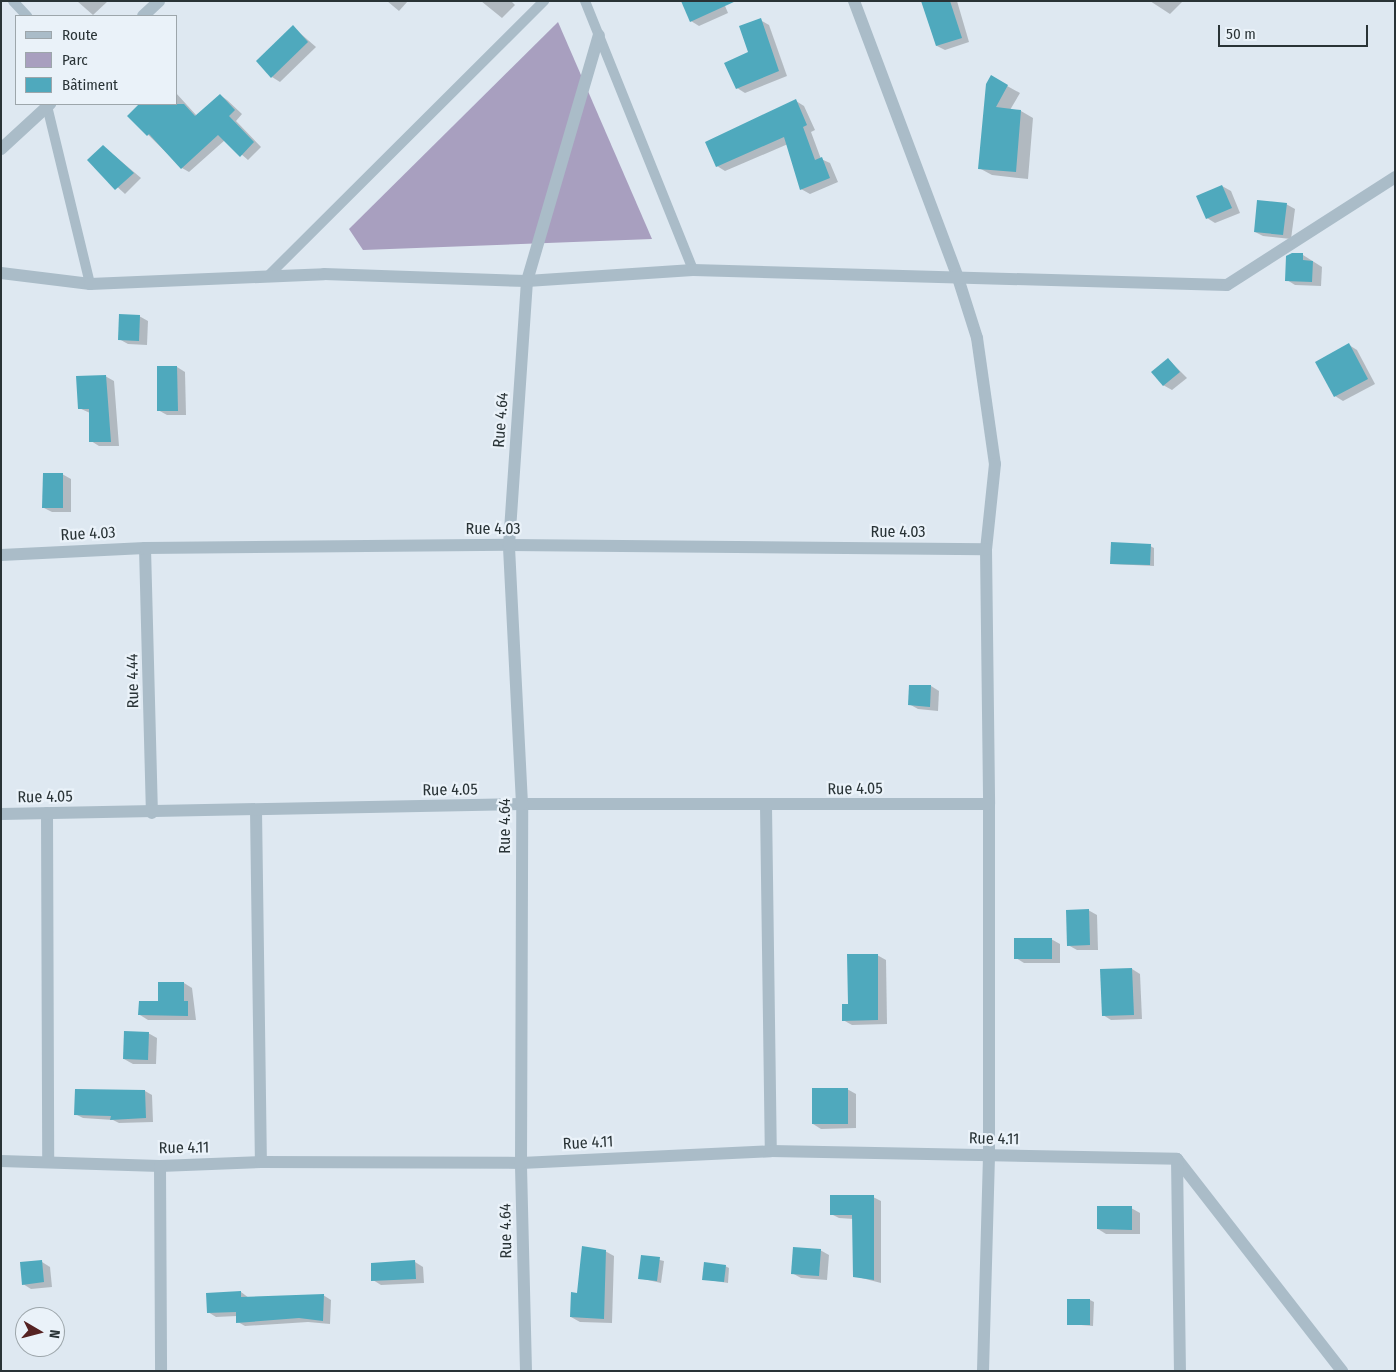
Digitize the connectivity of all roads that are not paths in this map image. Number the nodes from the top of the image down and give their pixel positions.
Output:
1 (13, 1) edge
2 (159, 1) edge
3 (544, 1) edge
4 (585, 1) edge
5 (854, 1) edge
6 (26, 15) edge
7 (144, 15) edge
8 (599, 35) junction
9 (49, 105) edge
10 (1, 149) edge
11 (1395, 177) edge
12 (693, 270) junction
13 (1, 273) edge
14 (268, 276) junction
15 (958, 278) junction
16 (527, 281) junction
17 (90, 284) junction
18 (509, 545) junction
19 (145, 548) junction
20 (986, 549) junction
21 (1, 555) edge
22 (522, 804) junction
23 (989, 804) junction
24 (766, 806) junction
25 (256, 810) junction
26 (47, 813) junction
27 (152, 813) junction
28 (1, 814) edge
29 (771, 1152) junction
30 (989, 1156) junction
31 (1177, 1159) junction
32 (1, 1161) edge
33 (48, 1161) junction
34 (261, 1162) junction
35 (521, 1163) junction
36 (160, 1166) junction
37 (160, 1371) edge
38 (526, 1371) edge
39 (983, 1371) edge
40 (1180, 1371) edge
41 (1342, 1371) edge

1 - 6 lane
2 - 7 street
3 - 14 lane
4 - 8 lane
5 - 15 street
8 - 12 lane
8 - 16 street, Rue 4.64
9 - 10 street
9 - 17 lane
11 - 15 street
12 - 15 street
12 - 16 street
13 - 17 street
14 - 16 street
14 - 17 street
15 - 20 street
16 - 18 street, Rue 4.64
18 - 19 street, Rue 4.03
18 - 20 street, Rue 4.03
18 - 22 street, Rue 4.64
19 - 21 street, Rue 4.03
19 - 27 street, Rue 4.44
20 - 23 street
22 - 24 street, Rue 4.05
22 - 25 street, Rue 4.05
22 - 35 street, Rue 4.64
23 - 24 street, Rue 4.05
23 - 30 street
24 - 29 street
25 - 27 street, Rue 4.05
25 - 34 street
26 - 27 street, Rue 4.05
26 - 28 street, Rue 4.05
26 - 33 street
29 - 30 street, Rue 4.11
29 - 35 street, Rue 4.11
30 - 31 street, Rue 4.11
30 - 39 street
31 - 40 street
31 - 41 street
32 - 33 street, Rue 4.11
33 - 36 street, Rue 4.11
34 - 35 street, Rue 4.11
34 - 36 street, Rue 4.11
35 - 38 street, Rue 4.64
36 - 37 street

